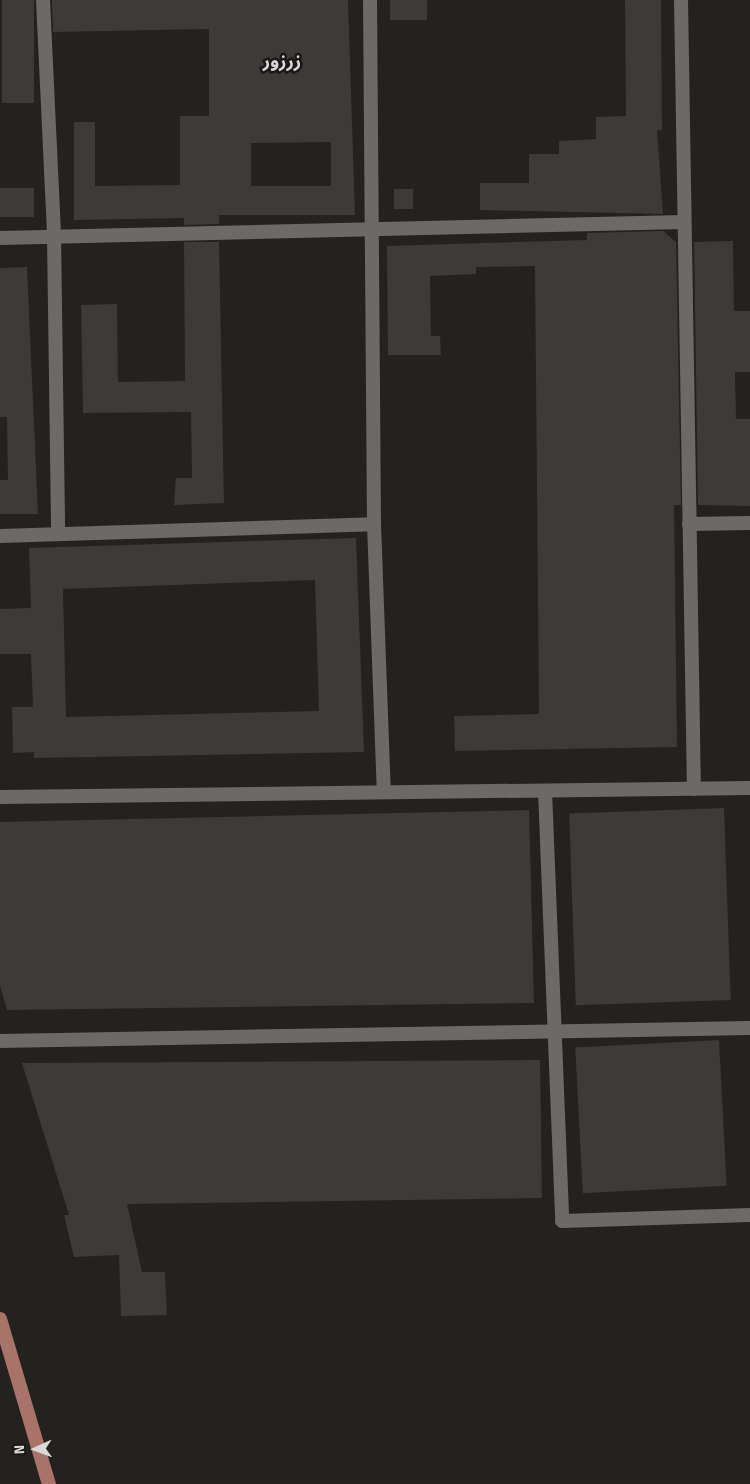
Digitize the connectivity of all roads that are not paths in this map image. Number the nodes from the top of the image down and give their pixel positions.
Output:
1 (43, 0) edge
2 (370, 0) edge
3 (681, 0) edge
4 (684, 222) junction
5 (369, 229) junction
6 (54, 236) junction
7 (0, 238) edge
8 (750, 523) edge
9 (374, 524) junction
10 (689, 524) junction
11 (58, 534) junction
12 (0, 536) edge
13 (750, 788) edge
14 (694, 789) junction
15 (545, 790) junction
16 (384, 792) junction
17 (0, 797) edge
18 (750, 1028) edge
19 (554, 1031) junction
20 (0, 1041) edge
21 (750, 1215) edge
22 (0, 1319) edge
23 (49, 1484) edge

1 - 6 street
2 - 5 street
3 - 4 street
4 - 5 street
4 - 10 street
5 - 6 street
5 - 9 street
6 - 7 street
6 - 11 street
8 - 10 street
9 - 11 street
9 - 16 street
10 - 14 street
11 - 12 street
13 - 14 street
14 - 15 street
15 - 16 street
15 - 19 street
16 - 17 street
18 - 19 street
19 - 20 street
19 - 21 street
22 - 23 main road

